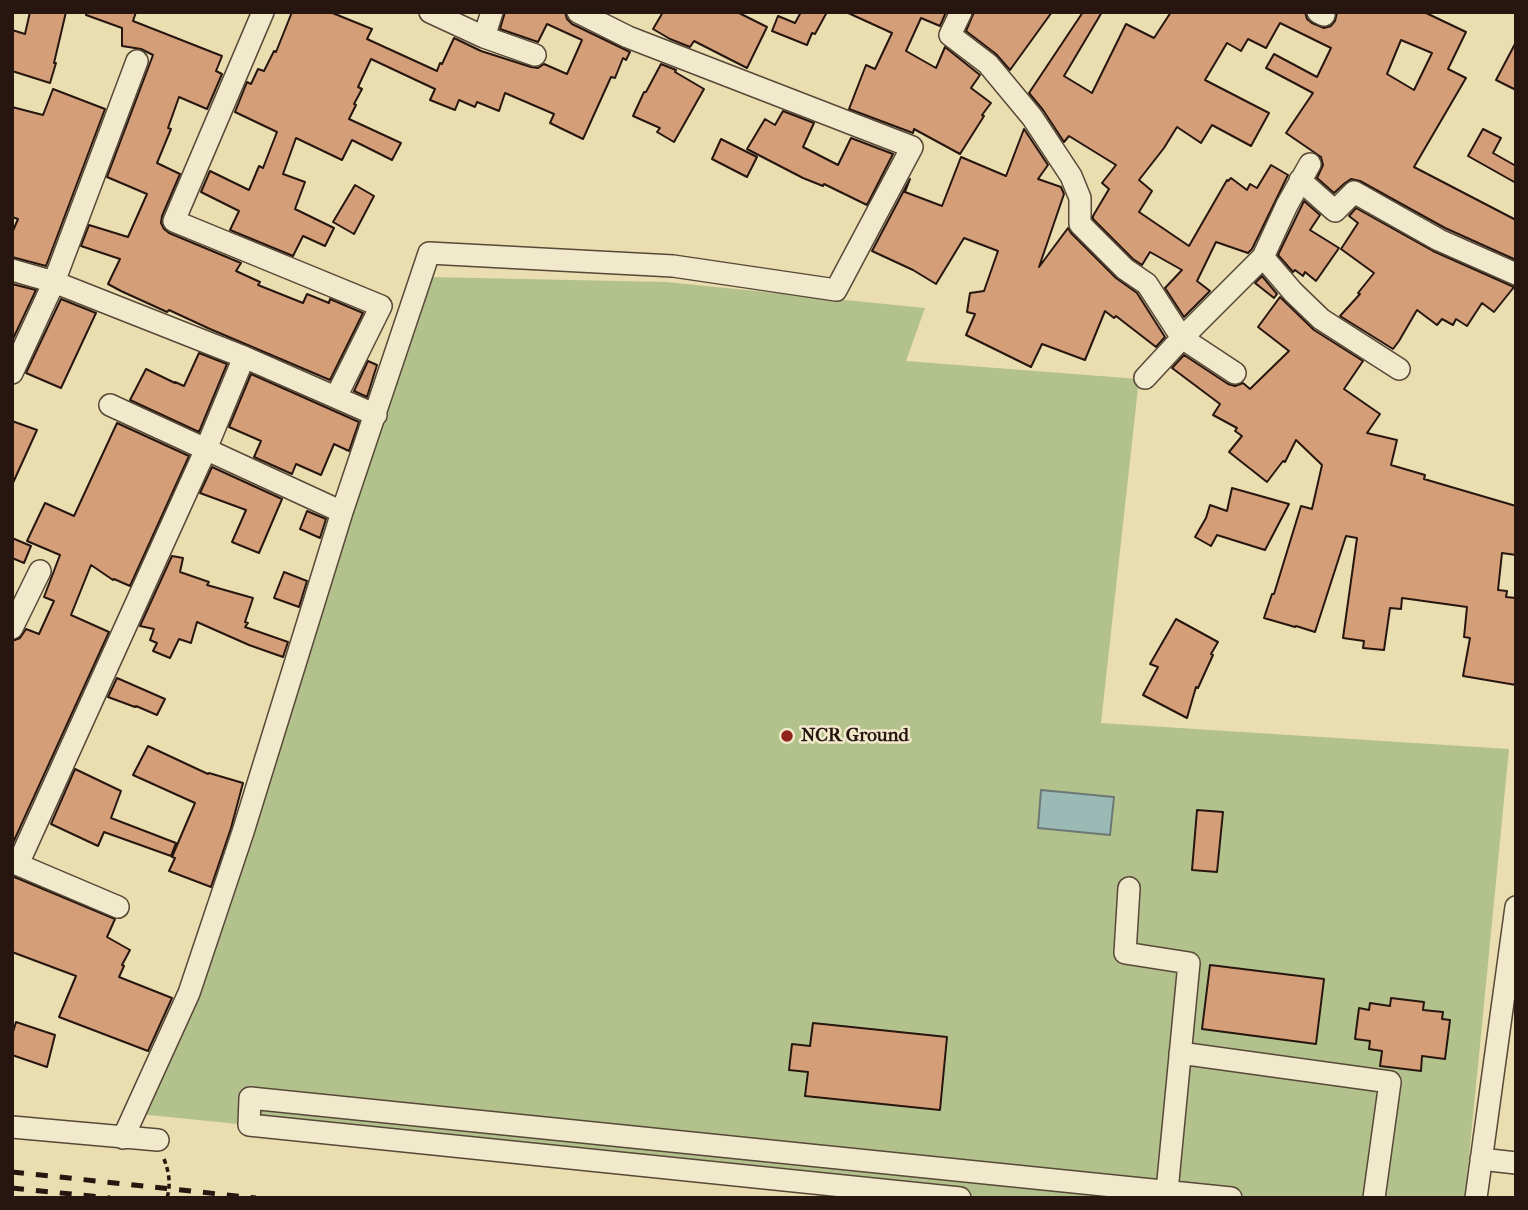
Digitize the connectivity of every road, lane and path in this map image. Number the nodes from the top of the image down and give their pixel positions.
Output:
1 (263, 12) edge
2 (430, 12) edge
3 (492, 12) edge
4 (578, 12) edge
5 (961, 12) edge
6 (484, 37) junction
7 (535, 55) dead end
8 (137, 61) dead end
9 (1263, 257) junction
10 (12, 270) edge
11 (1516, 274) edge
12 (54, 282) junction
13 (1182, 338) junction
14 (244, 357) junction
15 (1399, 369) dead end
16 (12, 373) edge
17 (1235, 373) dead end
18 (1145, 378) dead end
19 (336, 397) junction
20 (110, 405) dead end
21 (376, 415) junction
22 (206, 449) junction
23 (342, 512) junction
24 (40, 571) dead end
25 (12, 628) edge
26 (15, 863) edge
27 (1129, 888) dead end
28 (1516, 907) edge
29 (118, 908) dead end
30 (1511, 973) edge
31 (1180, 1053) junction
32 (12, 1128) edge
33 (123, 1138) junction
34 (158, 1140) joint
35 (1481, 1159) junction
36 (1516, 1163) edge
37 (1167, 1191) junction
38 (167, 1198) edge
39 (960, 1198) edge
40 (1231, 1198) edge
41 (1374, 1198) edge
42 (1476, 1198) edge

1 - 19 street
2 - 6 street
3 - 6 street
4 - 21 street
5 - 13 street
6 - 7 street
8 - 12 street
9 - 11 street
9 - 13 street
9 - 15 street
10 - 12 street
12 - 14 street
12 - 16 street
13 - 17 street
13 - 18 street
14 - 19 street
14 - 22 street
19 - 21 street
20 - 22 street
21 - 23 street
22 - 23 street
22 - 26 street
23 - 33 street
24 - 25 street
26 - 29 street
27 - 31 street
28 - 30 street
30 - 35 street
31 - 37 street
31 - 41 street
32 - 33 street
33 - 34 street
34 - 38 path
35 - 36 street
35 - 42 street
37 - 39 street
37 - 40 street

